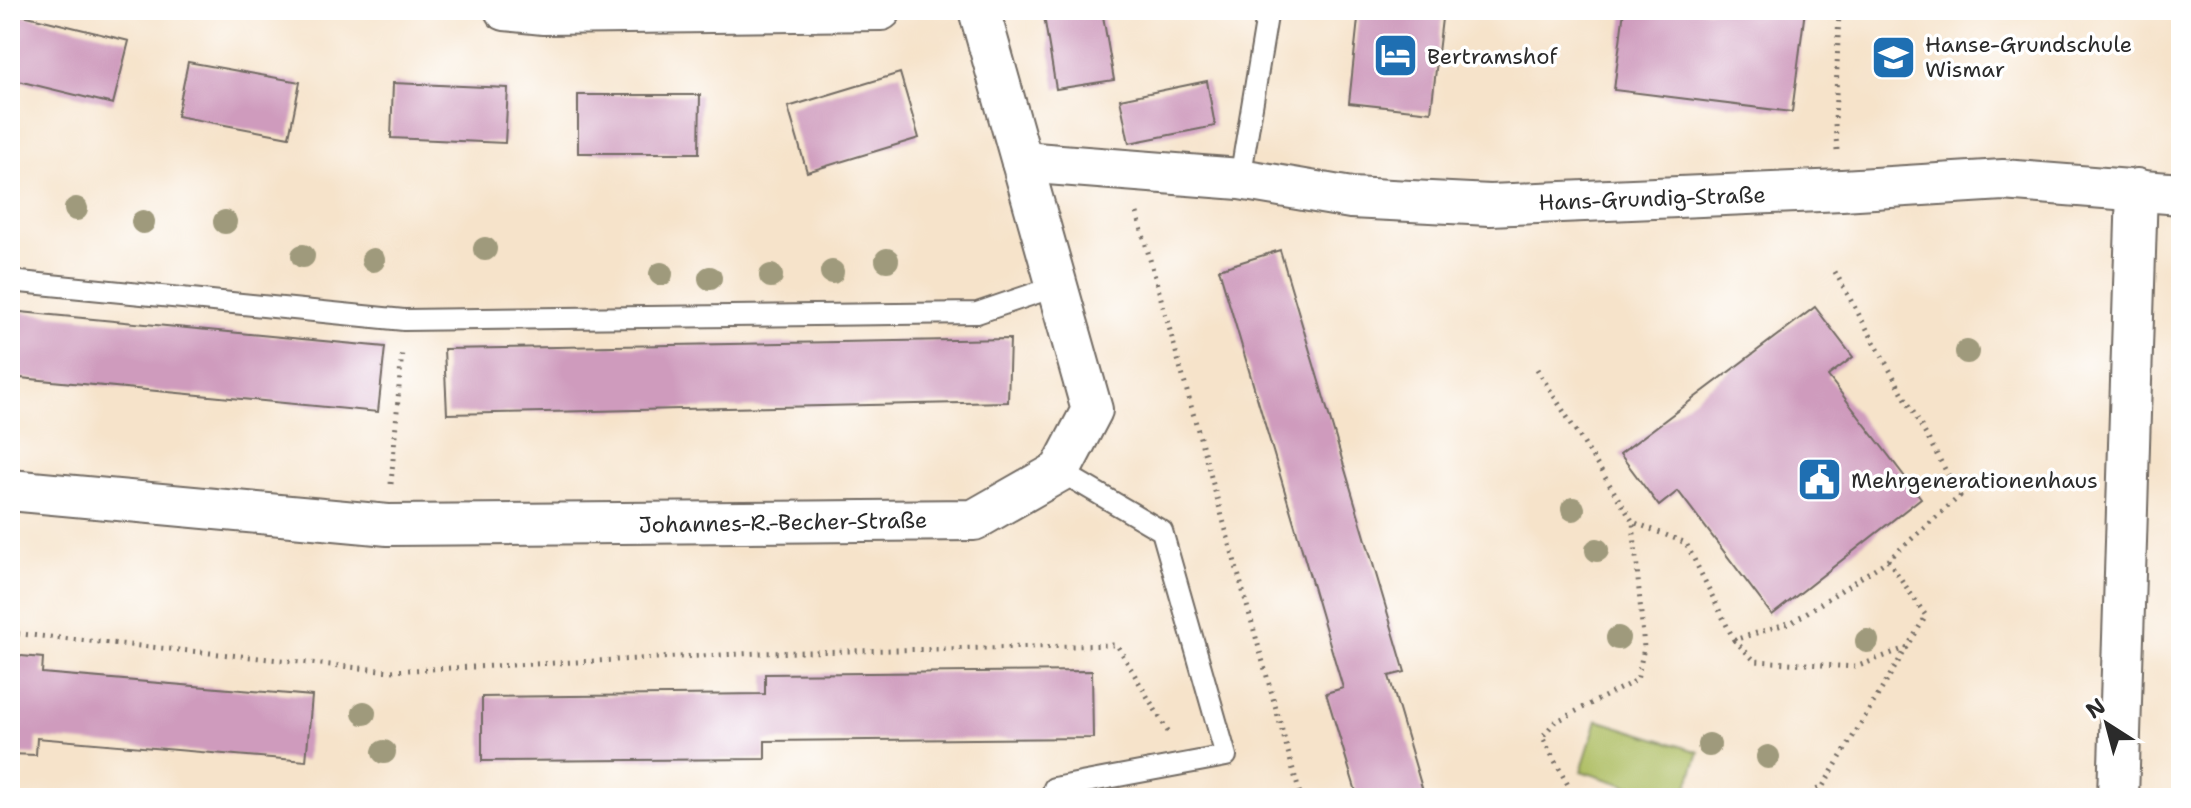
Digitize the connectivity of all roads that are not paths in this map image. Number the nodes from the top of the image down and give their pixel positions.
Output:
1 (876, 10) edge
2 (979, 10) edge
3 (1268, 10) edge
4 (531, 11) edge
5 (1022, 162) junction
6 (1240, 179) junction
7 (2137, 189) junction
8 (2181, 194) edge
9 (10, 281) edge
10 (1060, 285) junction
11 (1060, 471) junction
12 (10, 490) edge
13 (1051, 798) edge
14 (2118, 798) edge

1 - 4 street
2 - 5 street
3 - 6 lane
5 - 6 street, Hans-Grundig-Straße
5 - 10 street
6 - 7 street, Hans-Grundig-Straße
7 - 8 street, Hans-Grundig-Straße
7 - 14 street
9 - 10 lane
10 - 11 street
11 - 12 street, Johannes-R.-Becher-Straße
11 - 13 lane

